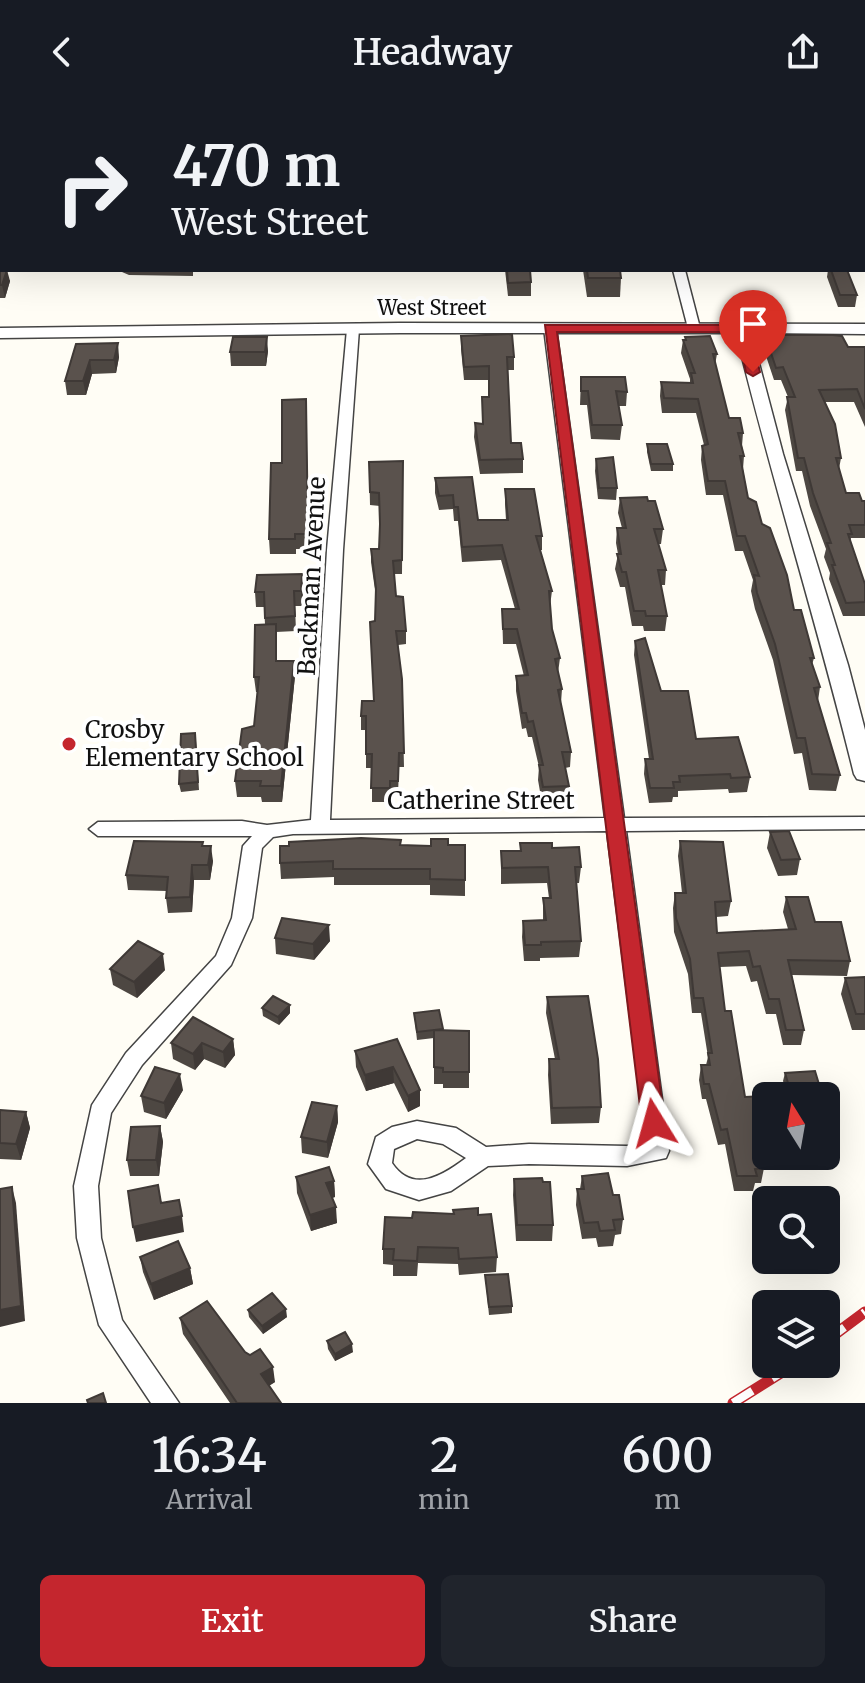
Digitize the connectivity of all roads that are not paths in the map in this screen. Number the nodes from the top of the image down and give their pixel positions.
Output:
1 (680, 272) edge
2 (550, 328) junction
3 (694, 328) junction
4 (742, 328) junction
5 (353, 329) junction
6 (865, 329) edge
7 (0, 333) edge
8 (865, 774) edge
9 (865, 823) edge
10 (320, 827) junction
11 (616, 827) junction
12 (98, 829) dead end
13 (267, 832) junction
14 (483, 1157) dead end
15 (166, 1403) edge

1 - 3 street
2 - 3 street, West Street
2 - 5 street, West Street
2 - 11 street
3 - 4 street, West Street
4 - 6 street, West Street
4 - 8 street
5 - 7 street, West Street
5 - 10 street, Backman Avenue
9 - 11 street, Catherine Street
10 - 11 street, Catherine Street
10 - 13 street, Catherine Street
11 - 14 street
12 - 13 street, Catherine Street
13 - 15 street

